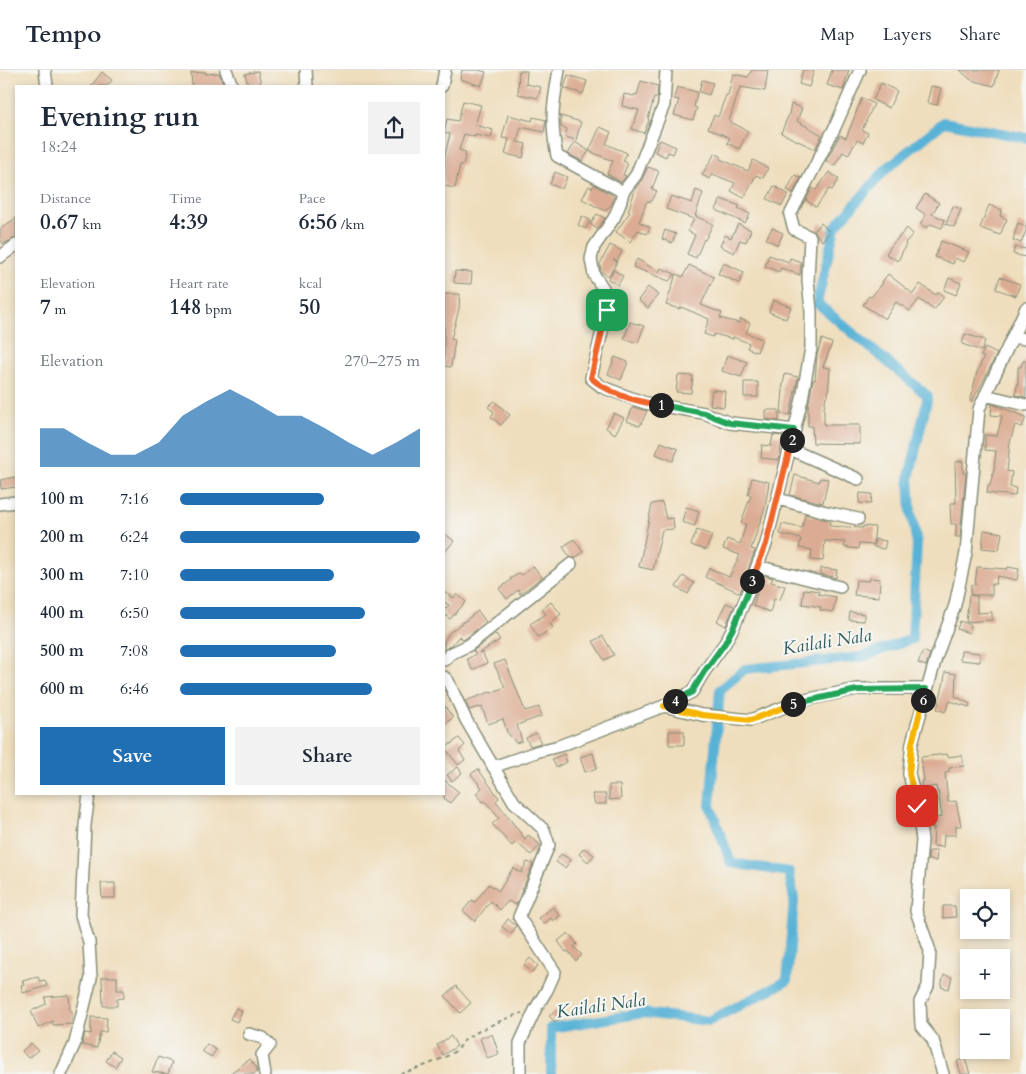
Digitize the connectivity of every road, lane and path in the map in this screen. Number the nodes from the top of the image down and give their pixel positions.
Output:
1 (45, 70) edge
2 (226, 70) edge
3 (306, 70) edge
4 (444, 70) edge
5 (559, 70) edge
6 (666, 70) edge
7 (860, 70) edge
8 (47, 85) edge
9 (232, 85) edge
10 (307, 85) edge
11 (442, 85) edge
12 (623, 192) junction
13 (15, 246) edge
14 (0, 257) edge
15 (1026, 308) edge
16 (1013, 336) junction
17 (1026, 339) edge
18 (985, 396) junction
19 (1026, 405) edge
20 (794, 430) junction
21 (790, 449) junction
22 (858, 479) dead end
23 (778, 499) junction
24 (15, 502) edge
25 (0, 504) edge
26 (858, 519) dead end
27 (571, 564) dead end
28 (757, 566) junction
29 (840, 587) dead end
30 (445, 659) edge
31 (445, 678) edge
32 (926, 689) junction
33 (664, 706) junction
34 (493, 767) junction
35 (89, 795) edge
36 (536, 1008) junction
37 (249, 1034) dead end
38 (61, 1074) edge
39 (264, 1074) edge
40 (400, 1074) edge
41 (520, 1074) edge
42 (943, 1074) edge

1 - 8 street
2 - 9 street
3 - 10 street
4 - 11 street
5 - 12 street
6 - 12 street
7 - 20 street
12 - 20 street
13 - 14 street
15 - 16 street
16 - 17 street
16 - 18 street
18 - 19 street
18 - 32 street
20 - 21 street
21 - 22 street
21 - 23 street
23 - 26 street
23 - 28 street
24 - 25 street
27 - 30 street
28 - 29 street
28 - 33 street
31 - 34 street
32 - 33 street
32 - 42 street
33 - 34 street
34 - 36 street
35 - 38 street
36 - 40 path
36 - 41 street
37 - 39 street

